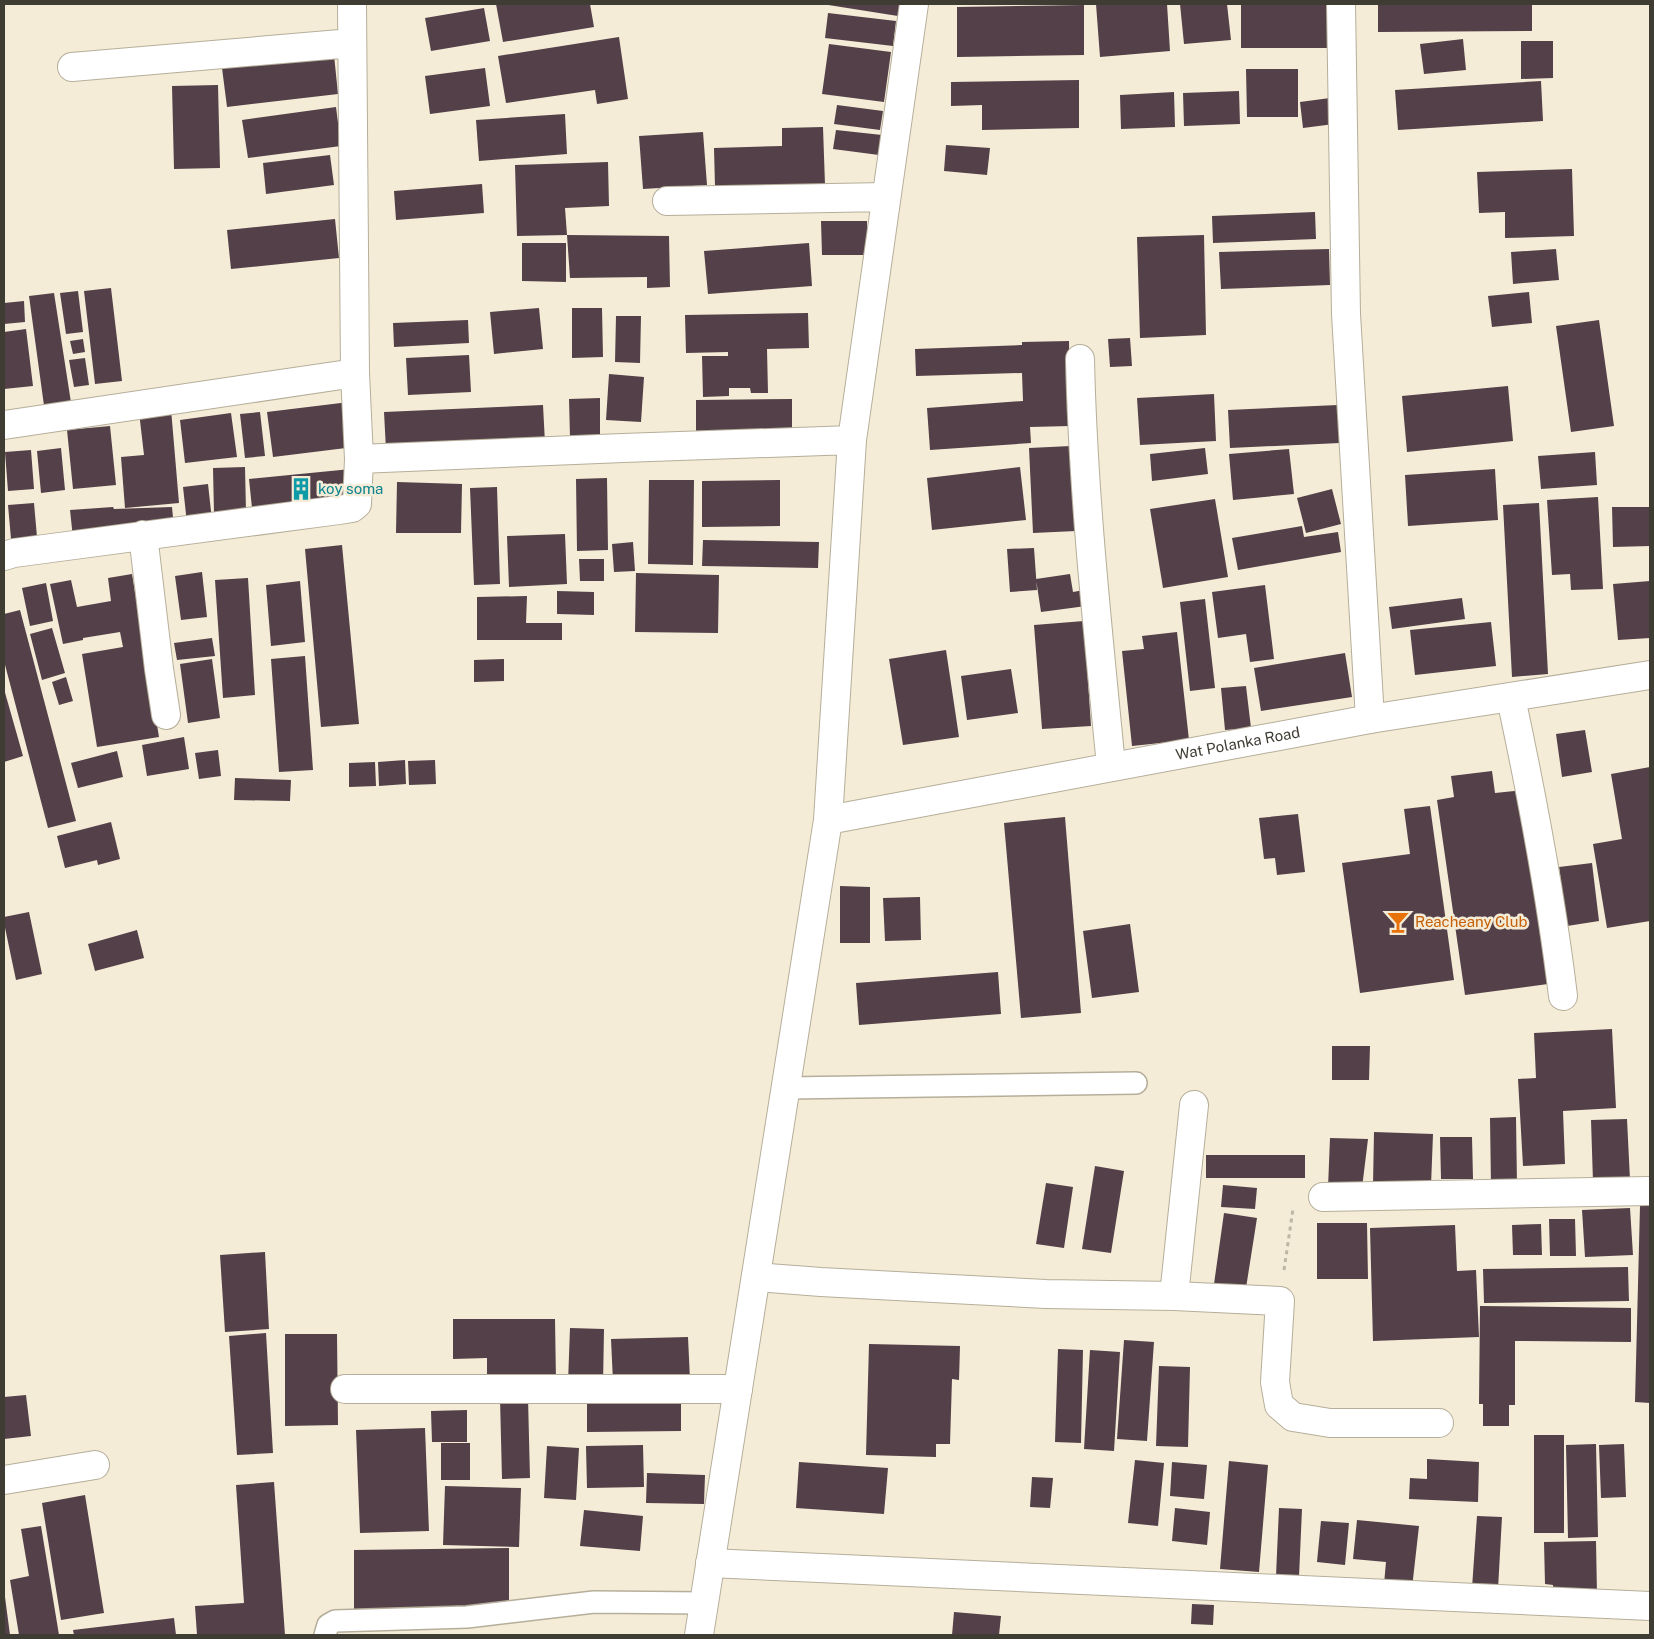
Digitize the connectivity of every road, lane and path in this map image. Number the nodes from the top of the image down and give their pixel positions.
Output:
1 (352, 4) edge
2 (914, 4) edge
3 (1340, 4) edge
4 (352, 43) junction
5 (72, 67) dead end
6 (886, 197) junction
7 (667, 201) dead end
8 (1080, 359) dead end
9 (355, 373) junction
10 (4, 425) edge
11 (852, 440) junction
12 (359, 459) junction
13 (144, 535) junction
14 (4, 556) edge
15 (1650, 675) edge
16 (1510, 698) junction
17 (166, 715) dead end
18 (1370, 719) junction
19 (1111, 766) junction
20 (828, 820) junction
21 (1563, 996) dead end
22 (1136, 1083) dead end
23 (786, 1088) junction
24 (1194, 1105) dead end
25 (1650, 1191) edge
26 (1324, 1197) joint
27 (756, 1277) junction
28 (1174, 1296) junction
29 (1280, 1301) junction
30 (345, 1389) dead end
31 (738, 1389) junction
32 (1439, 1423) dead end
33 (95, 1465) dead end
34 (4, 1480) edge
35 (710, 1563) junction
36 (704, 1603) junction
37 (1650, 1606) edge
38 (326, 1635) edge
39 (699, 1635) edge

1 - 4 street
2 - 6 street
3 - 18 street
4 - 5 street
4 - 9 street
6 - 7 street
6 - 11 street
8 - 19 street
9 - 10 street
9 - 12 street
11 - 12 street
11 - 20 street
12 - 13 street
13 - 14 street
13 - 17 street
15 - 16 street, Wat Polanka Road
16 - 18 street, Wat Polanka Road
16 - 21 street
18 - 19 street, Wat Polanka Road
19 - 20 street, Wat Polanka Road
20 - 23 street
22 - 23 lane
23 - 27 street
24 - 28 street
25 - 26 street
26 - 29 path
27 - 28 street
27 - 31 street
28 - 29 street
29 - 32 street
30 - 31 street
31 - 35 street
33 - 34 street
35 - 36 street
35 - 37 street
36 - 38 lane
36 - 39 street

